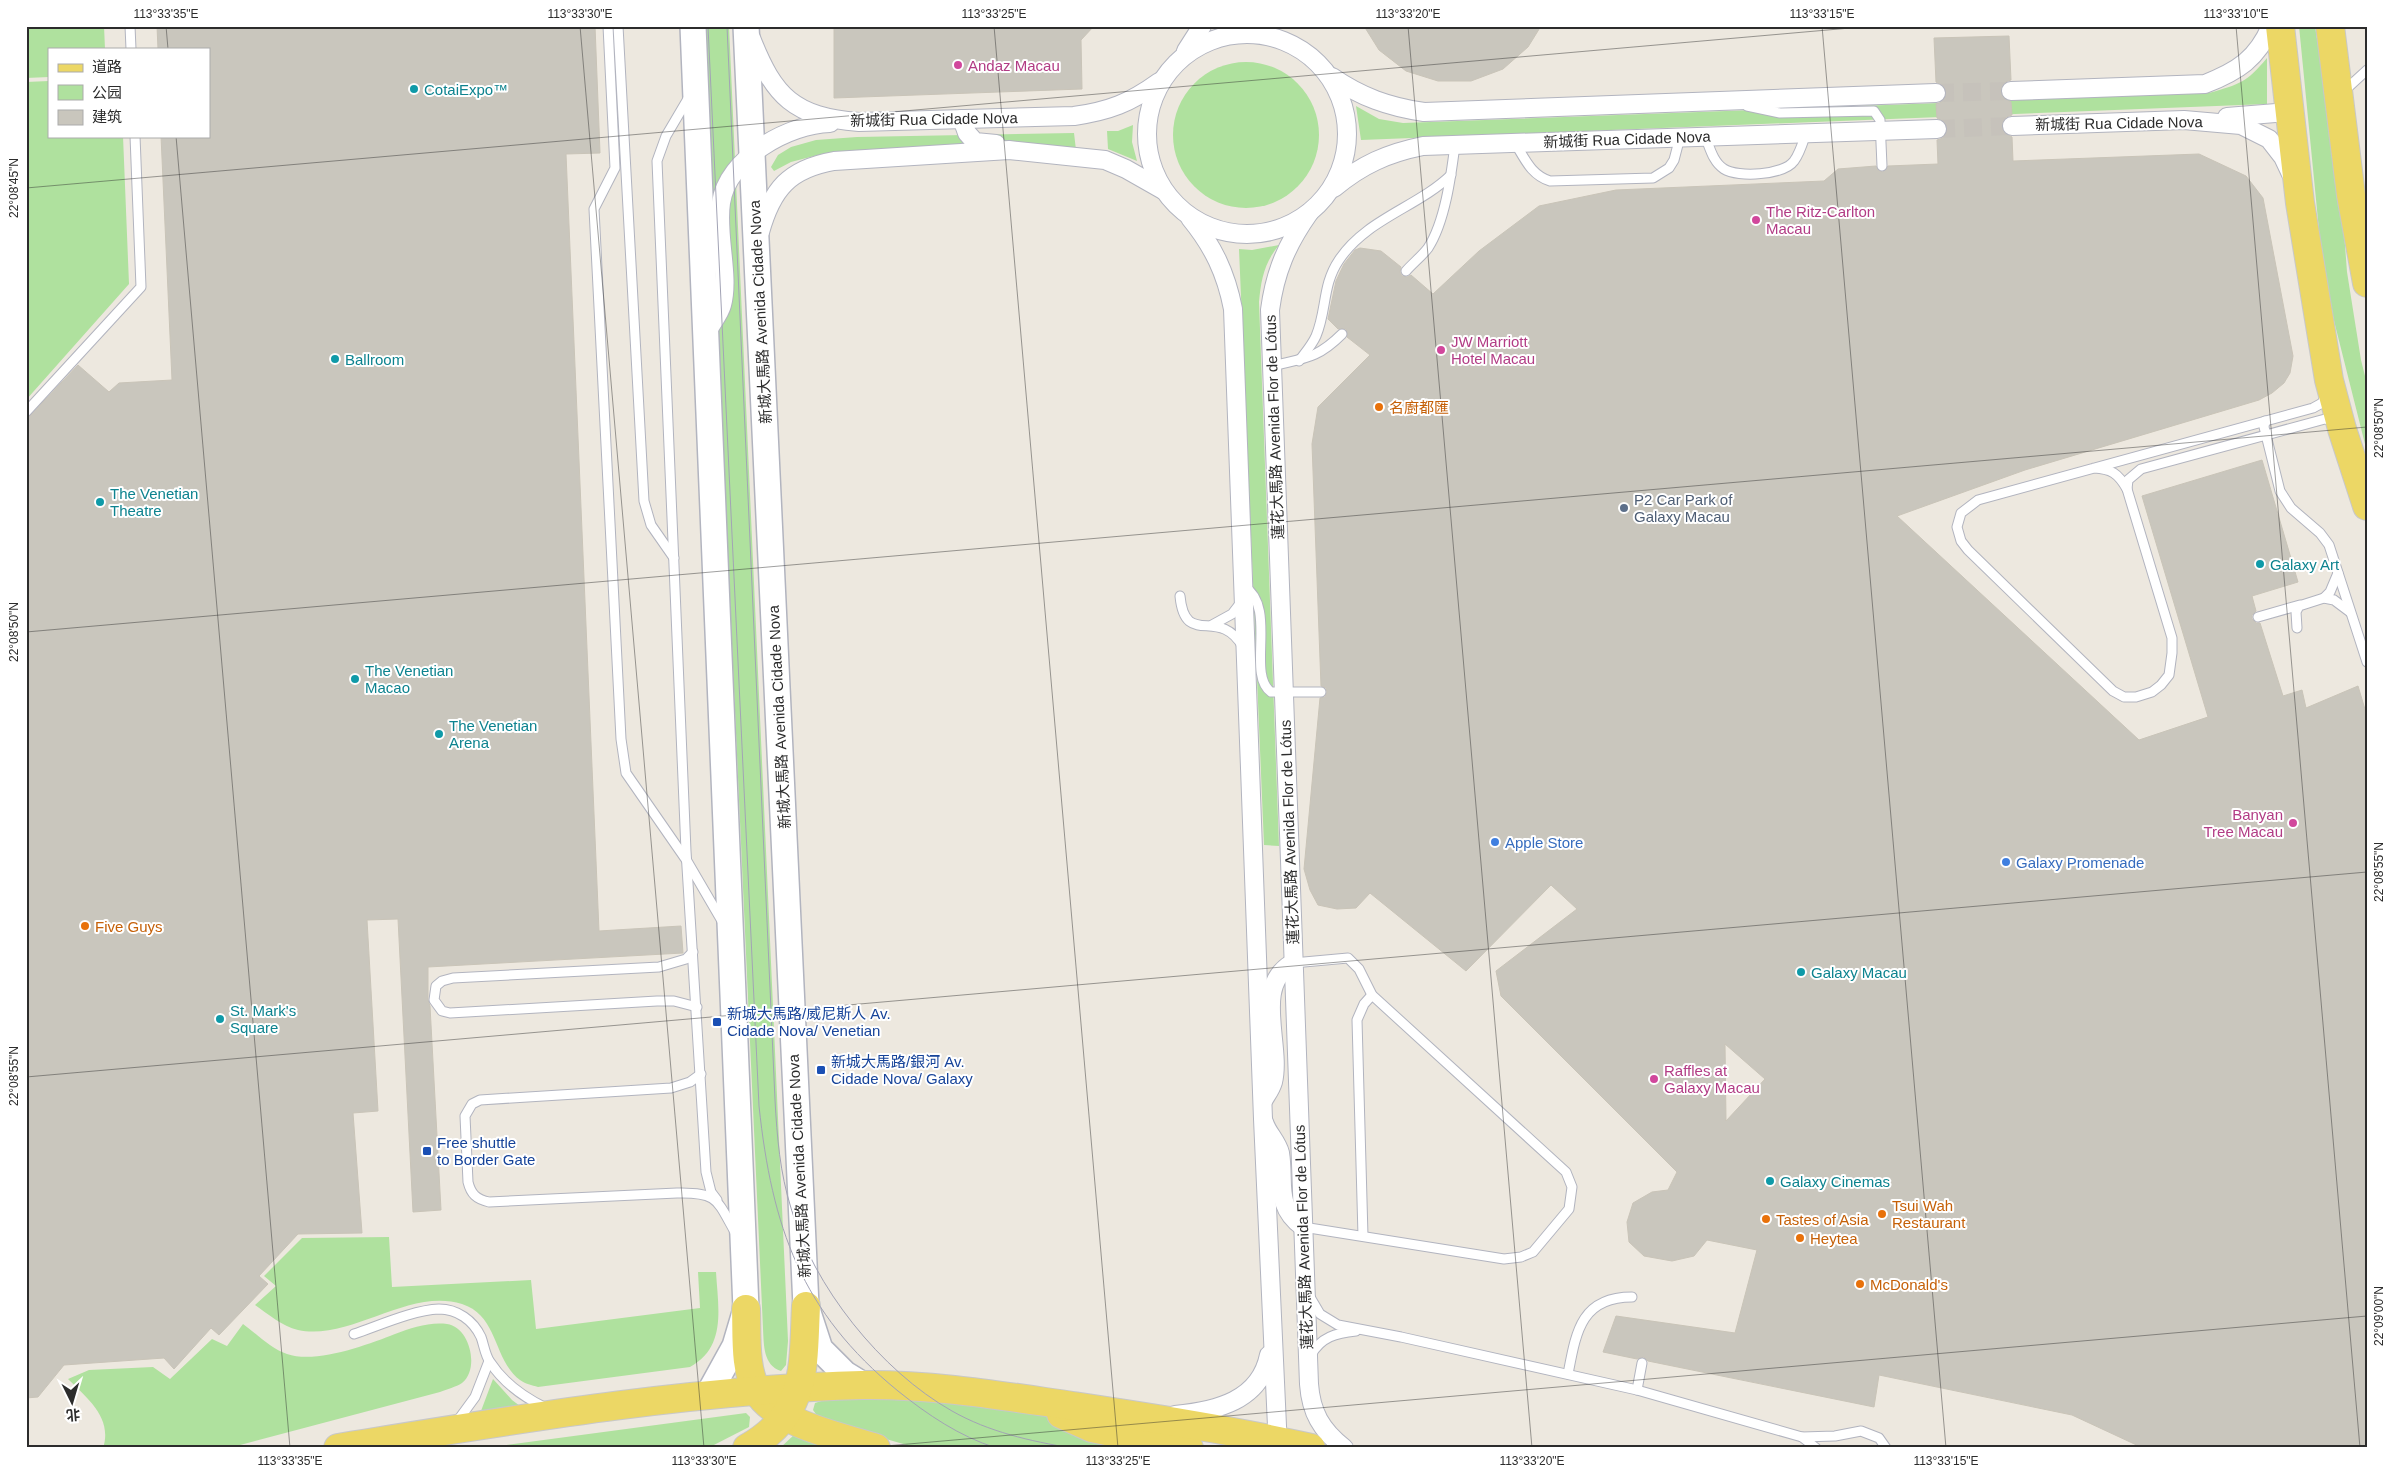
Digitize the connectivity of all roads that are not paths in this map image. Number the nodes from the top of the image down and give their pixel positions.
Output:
1 (130, 26) edge
2 (608, 26) edge
3 (618, 26) edge
4 (693, 26) edge
5 (746, 26) edge
6 (1202, 26) edge
7 (1283, 26) edge
8 (2272, 26) edge
9 (2280, 26) edge
10 (2330, 26) edge
11 (131, 48) edge
12 (1303, 51) junction
13 (1179, 59) junction
14 (2367, 70) edge
15 (1327, 74) junction
16 (1162, 80) junction
17 (695, 87) junction
18 (2011, 91) tunnel mouth
19 (1936, 93) tunnel mouth
20 (1724, 101) junction
21 (2338, 108) junction
22 (2289, 112) junction
23 (962, 119) junction
24 (2184, 120) junction
25 (859, 122) junction
26 (2012, 126) tunnel mouth
27 (1937, 129) tunnel mouth
28 (1880, 130) junction
29 (1806, 133) junction
30 (1705, 136) junction
31 (1680, 137) junction
32 (135, 138) edge
33 (1515, 143) junction
34 (1455, 145) junction
35 (1009, 150) junction
36 (752, 154) junction
37 (1882, 166) dead end
38 (1451, 175) junction
39 (1166, 192) junction
40 (1329, 192) junction
41 (2300, 203) junction
42 (1309, 213) junction
43 (1190, 218) junction
44 (757, 242) junction
45 (2364, 255) edge
46 (1406, 270) dead end
47 (2367, 283) edge
48 (1342, 334) dead end
49 (706, 336) junction
50 (1299, 361) junction
51 (1272, 366) junction
52 (2329, 380) junction
53 (26, 412) edge
54 (2265, 421) junction
55 (2342, 429) junction
56 (2266, 436) junction
57 (2094, 468) junction
58 (2127, 489) junction
59 (2367, 506) edge
60 (674, 558) junction
61 (2338, 573) junction
62 (1243, 592) junction
63 (1180, 596) dead end
64 (2324, 598) junction
65 (2306, 603) junction
66 (2350, 612) junction
67 (2258, 617) dead end
68 (1212, 625) junction
69 (2297, 628) dead end
70 (1246, 652) junction
71 (2367, 662) edge
72 (1321, 692) dead end
73 (1284, 693) junction
74 (687, 861) junction
75 (730, 935) junction
76 (693, 952) junction
77 (1293, 962) junction
78 (1372, 995) junction
79 (696, 1007) junction
80 (700, 1074) junction
81 (1262, 1111) junction
82 (717, 1200) junction
83 (1303, 1227) junction
84 (1363, 1236) junction
85 (743, 1246) junction
86 (1304, 1283) junction
87 (1632, 1297) dead end
88 (806, 1306) junction
89 (746, 1309) junction
90 (1371, 1330) junction
91 (354, 1334) dead end
92 (1272, 1338) junction
93 (489, 1361) junction
94 (1308, 1361) junction
95 (1642, 1363) dead end
96 (1568, 1374) junction
97 (862, 1385) junction
98 (798, 1389) junction
99 (1637, 1390) junction
100 (758, 1392) junction
101 (708, 1396) junction
102 (1041, 1401) junction
103 (565, 1414) junction
104 (785, 1416) junction
105 (1150, 1418) junction
106 (452, 1430) junction
107 (1802, 1437) junction
108 (1278, 1444) edge
109 (338, 1448) edge
110 (747, 1448) edge
111 (876, 1448) edge
112 (1189, 1448) edge
113 (1311, 1448) edge
114 (1344, 1448) edge
115 (1816, 1448) edge
116 (1886, 1448) edge

1 - 11 lane
2 - 74 lane
3 - 60 lane
4 - 17 main road
5 - 25 street, 新城街 Rua Cidade Nova
5 - 36 main road, 新城大馬路 Avenida Cidade Nova
6 - 13 street
7 - 12 street
8 - 18 street
9 - 22 main road
10 - 21 main road
12 - 13 street
12 - 15 street
13 - 16 street
14 - 21 lane
15 - 20 street
15 - 40 street
16 - 23 street, 新城街 Rua Cidade Nova
16 - 39 street
17 - 49 main road
17 - 60 lane
19 - 20 street
20 - 28 lane
21 - 45 main road
22 - 24 street
22 - 41 main road
23 - 25 street, 新城街 Rua Cidade Nova
23 - 35 street
24 - 26 street, 新城街 Rua Cidade Nova
24 - 41 street, 新城街 Rua Cidade Nova
25 - 36 street
27 - 28 street, 新城街 Rua Cidade Nova
28 - 29 street, 新城街 Rua Cidade Nova
28 - 37 lane
29 - 30 street, 新城街 Rua Cidade Nova
29 - 30 lane
30 - 31 street, 新城街 Rua Cidade Nova
31 - 33 street, 新城街 Rua Cidade Nova
31 - 33 lane
32 - 53 lane
33 - 34 street, 新城街 Rua Cidade Nova
34 - 38 lane
34 - 40 street, 新城街 Rua Cidade Nova
35 - 39 street
35 - 44 street
36 - 44 main road, 新城大馬路 Avenida Cidade Nova
36 - 49 street
38 - 46 lane
38 - 50 lane
39 - 43 street
40 - 42 street
41 - 52 main road
42 - 43 street
42 - 51 street, 蓮花大馬路 Avenida Flor de Lótus
43 - 62 street
44 - 88 main road, 新城大馬路 Avenida Cidade Nova
45 - 47 main road
48 - 50 lane
49 - 75 main road
50 - 51 lane
51 - 73 street, 蓮花大馬路 Avenida Flor de Lótus
52 - 54 lane
52 - 55 main road
54 - 56 lane
54 - 57 lane
55 - 56 lane
55 - 59 main road
56 - 58 lane
56 - 61 lane
57 - 58 lane
57 - 58 lane
60 - 74 lane
61 - 64 lane
61 - 66 lane
62 - 68 lane
62 - 70 street
62 - 73 lane
63 - 68 lane
64 - 65 lane
64 - 66 lane
65 - 67 lane
65 - 69 lane
66 - 71 lane
68 - 70 lane
70 - 81 street
72 - 73 lane
73 - 77 street, 蓮花大馬路 Avenida Flor de Lótus
74 - 75 lane
74 - 76 lane
75 - 85 main road
76 - 79 lane
76 - 79 lane
77 - 78 lane
77 - 81 street
77 - 83 street, 蓮花大馬路 Avenida Flor de Lótus
78 - 84 lane
78 - 84 lane
79 - 80 lane
80 - 82 lane
80 - 82 lane
81 - 83 street
81 - 92 street
82 - 85 lane
83 - 84 lane
83 - 86 street, 蓮花大馬路 Avenida Flor de Lótus
85 - 89 main road
86 - 90 lane
86 - 94 street, 蓮花大馬路 Avenida Flor de Lótus
87 - 96 lane
88 - 97 main road, 新城大馬路 Avenida Cidade Nova
88 - 98 main road
89 - 100 main road
89 - 101 main road
90 - 94 lane
90 - 96 lane
91 - 93 lane
92 - 105 street
92 - 108 street
93 - 103 lane
93 - 106 lane
94 - 114 street, 蓮花大馬路 Avenida Flor de Lótus
95 - 99 lane
96 - 99 lane
97 - 98 main road
97 - 102 main road
98 - 100 main road
98 - 104 main road
99 - 107 lane
100 - 101 main road
100 - 104 main road
101 - 103 main road
102 - 105 main road
102 - 112 main road
103 - 106 main road
104 - 110 main road
104 - 111 main road
105 - 108 main road
106 - 109 main road
107 - 115 lane
107 - 116 lane
108 - 113 main road

